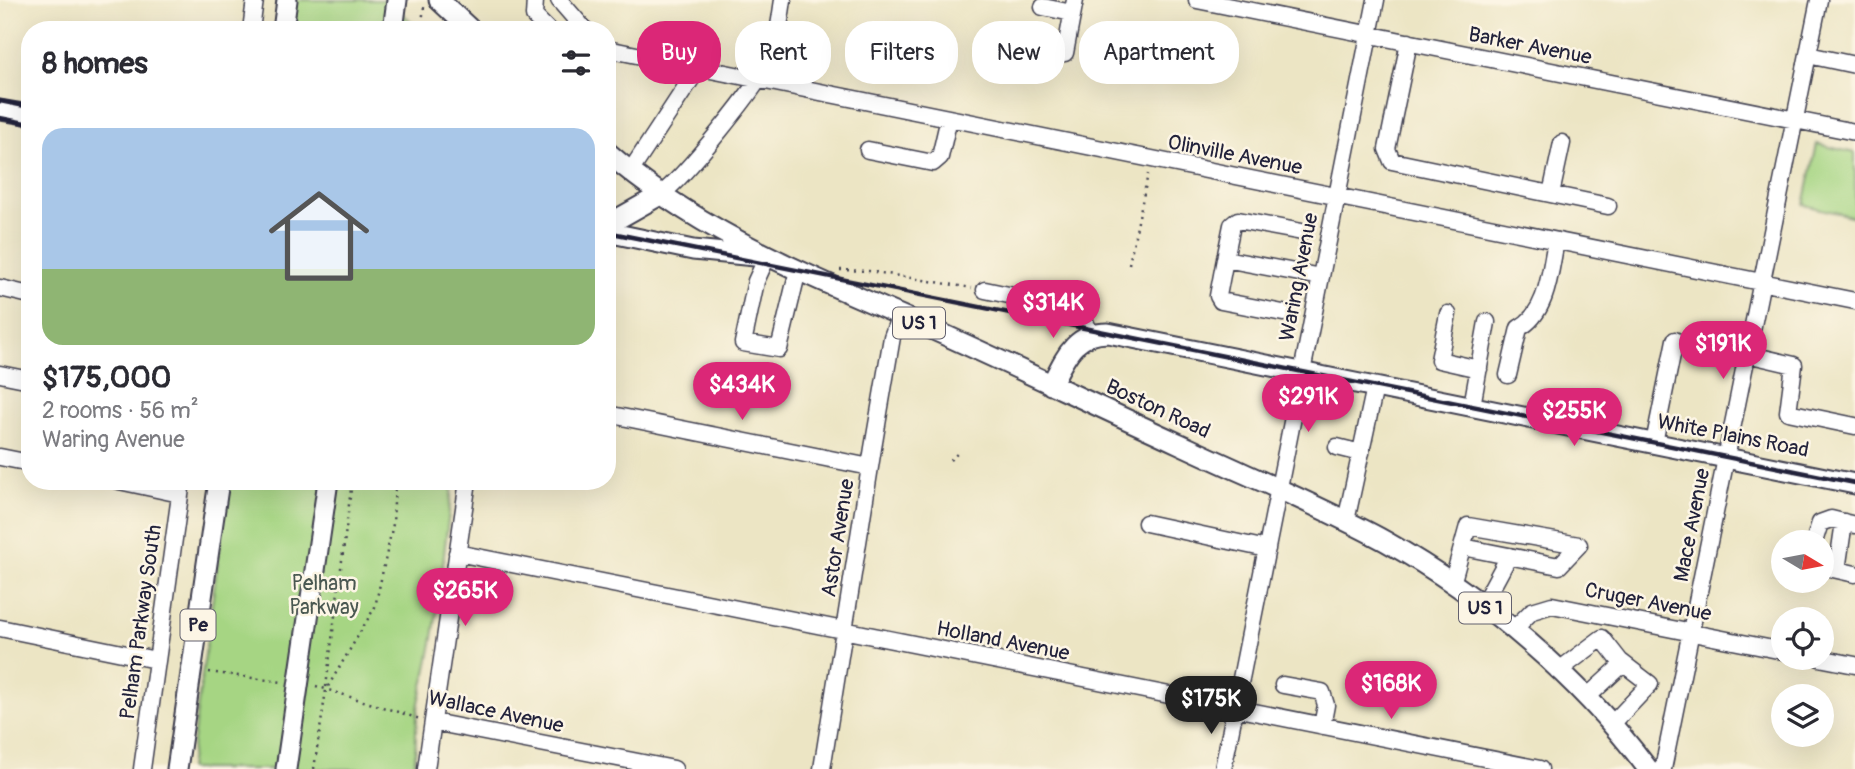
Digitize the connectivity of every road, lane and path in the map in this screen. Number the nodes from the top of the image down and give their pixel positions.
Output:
1 (255, 0) edge
2 (287, 0) edge
3 (397, 0) edge
4 (425, 0) edge
5 (439, 0) edge
6 (535, 0) edge
7 (559, 0) edge
8 (783, 0) edge
9 (1197, 0) edge
10 (1376, 0) edge
11 (1819, 0) edge
12 (1073, 6) edge
13 (1043, 7) dead end
14 (252, 21) edge
15 (284, 21) edge
16 (394, 21) edge
17 (422, 21) edge
18 (461, 21) edge
19 (539, 21) edge
20 (577, 21) edge
21 (779, 21) edge
22 (1369, 34) junction
23 (1409, 43) junction
24 (616, 51) edge
25 (1065, 53) edge
26 (637, 55) edge
27 (1808, 55) junction
28 (1855, 65) edge
29 (688, 84) edge
30 (754, 84) edge
31 (782, 84) edge
32 (0, 110) edge
33 (21, 114) edge
34 (949, 118) junction
35 (1794, 121) junction
36 (1855, 132) edge
37 (1562, 143) dead end
38 (867, 150) dead end
39 (616, 160) edge
40 (630, 172) junction
41 (1148, 174) dead end
42 (1552, 194) junction
43 (660, 195) junction
44 (1337, 197) junction
45 (1608, 206) dead end
46 (616, 220) edge
47 (1302, 232) dead end
48 (616, 234) edge
49 (1556, 241) junction
50 (767, 257) junction
51 (1225, 259) junction
52 (1129, 264) dead end
53 (798, 270) junction
54 (834, 270) dead end
55 (1321, 277) junction
56 (1762, 283) junction
57 (0, 289) edge
58 (985, 290) joint
59 (21, 293) edge
60 (1855, 301) edge
61 (1283, 313) dead end
62 (1448, 314) dead end
63 (900, 315) junction
64 (1487, 322) dead end
65 (1091, 335) junction
66 (1675, 340) dead end
67 (1747, 354) junction
68 (1479, 369) junction
69 (1302, 372) junction
70 (0, 374) edge
71 (1508, 375) dead end
72 (21, 378) edge
73 (1051, 385) junction
74 (1375, 387) junction
75 (1472, 406) junction
76 (616, 416) edge
77 (1855, 426) edge
78 (1654, 443) junction
79 (1337, 447) dead end
80 (958, 453) dead end
81 (1361, 453) junction
82 (0, 457) edge
83 (1727, 458) junction
84 (950, 460) dead end
85 (21, 461) edge
86 (870, 467) junction
87 (1855, 484) edge
88 (1279, 489) junction
89 (181, 490) edge
90 (218, 490) edge
91 (327, 490) edge
92 (351, 490) edge
93 (394, 490) edge
94 (467, 490) edge
95 (1346, 521) junction
96 (1146, 523) dead end
97 (1850, 524) edge
98 (1818, 530) edge
99 (1463, 547) junction
100 (1267, 549) junction
101 (1834, 552) edge
102 (457, 553) junction
103 (1509, 556) junction
104 (1834, 563) edge
105 (1855, 566) edge
106 (1834, 569) edge
107 (1855, 574) edge
108 (1452, 584) junction
109 (1482, 606) junction
110 (0, 628) edge
111 (1513, 630) junction
112 (844, 631) junction
113 (1692, 633) junction
114 (1771, 649) edge
115 (156, 660) junction
116 (1834, 661) edge
117 (1623, 664) junction
118 (1855, 665) edge
119 (200, 671) dead end
120 (1558, 671) junction
121 (285, 681) dead end
122 (312, 685) dead end
123 (1283, 685) dead end
124 (326, 690) junction
125 (1586, 698) junction
126 (1235, 709) junction
127 (433, 722) junction
128 (1611, 724) junction
129 (1322, 726) junction
130 (588, 752) junction
131 (1489, 764) edge
132 (142, 769) edge
133 (177, 769) edge
134 (286, 769) edge
135 (314, 769) edge
136 (426, 769) edge
137 (585, 769) edge
138 (674, 769) edge
139 (822, 769) edge
140 (1223, 769) edge
141 (1540, 769) edge
142 (1648, 769) edge
143 (1663, 769) edge

1 - 14 street
2 - 15 main road
3 - 16 main road
4 - 17 path
5 - 18 main road
6 - 19 street
7 - 20 street
8 - 21 street
9 - 22 street, Barker Avenue
10 - 22 street, Waring Avenue
11 - 27 street, Mace Avenue
12 - 13 street
12 - 25 street
22 - 23 street, Barker Avenue
22 - 44 street, Waring Avenue
23 - 35 street, Barker Avenue
23 - 42 street
24 - 26 street, Olinville Avenue
27 - 28 street
27 - 35 street, Mace Avenue
29 - 40 street
30 - 43 street
31 - 34 street, Olinville Avenue
32 - 33 main road
34 - 38 street
34 - 44 street, Olinville Avenue
35 - 36 street, Barker Avenue
35 - 56 street, Mace Avenue
37 - 42 street
39 - 40 main road, Boston Road / US 1
40 - 43 main road, Boston Road / US 1
41 - 52 path
42 - 45 street
43 - 46 main road
43 - 50 main road, Boston Road / US 1
44 - 49 street, Olinville Avenue
44 - 55 street, Waring Avenue
47 - 51 street
48 - 50 main road
49 - 56 street, Olinville Avenue
49 - 71 street
50 - 53 main road, Boston Road / US 1
50 - 53 street
51 - 55 street
51 - 61 street
53 - 63 main road, Boston Road / US 1
54 - 58 path
55 - 69 street, Waring Avenue
56 - 60 street, Olinville Avenue
56 - 67 street, Mace Avenue
57 - 59 street
58 - 65 street
62 - 68 street
63 - 73 main road, Boston Road / US 1
63 - 86 street, Astor Avenue
64 - 68 street
65 - 69 main road, White Plains Road
65 - 73 main road
66 - 78 street
67 - 77 street
67 - 83 street, Mace Avenue
68 - 75 street
69 - 74 main road, White Plains Road
69 - 88 street, Waring Avenue
70 - 72 street
73 - 88 main road, Boston Road / US 1
74 - 75 main road, White Plains Road
74 - 81 street
75 - 78 main road, White Plains Road
76 - 86 street
78 - 83 main road, White Plains Road
79 - 81 street
80 - 84 path
81 - 95 street
82 - 85 street
83 - 87 main road, White Plains Road
83 - 113 street, Mace Avenue
86 - 112 street, Astor Avenue
88 - 95 main road, Boston Road / US 1
88 - 100 street, Waring Avenue
89 - 115 street, Pelham Parkway South
90 - 133 main road, Pe
91 - 134 main road
92 - 124 path
93 - 124 path
94 - 102 street
95 - 108 main road, Boston Road / US 1
96 - 100 street
97 - 98 street
97 - 101 street
99 - 103 street
99 - 103 street
99 - 108 street
100 - 126 street, Waring Avenue
102 - 112 street, Holland Avenue
102 - 127 street
103 - 109 street
104 - 105 street
106 - 107 street
108 - 109 main road, Boston Road / US 1
109 - 111 main road, Boston Road / US 1
110 - 115 street
111 - 113 street, Cruger Avenue
111 - 120 main road, Boston Road / US 1
112 - 126 street, Holland Avenue
112 - 139 street, Astor Avenue
113 - 114 street, Cruger Avenue
113 - 143 street, Mace Avenue
115 - 132 street, Pelham Parkway South
116 - 118 street
117 - 120 street
117 - 125 street
117 - 128 street
119 - 121 path
120 - 125 main road, Boston Road / US 1
122 - 124 path, Wallace Avenue
123 - 129 street
124 - 127 path, Wallace Avenue
124 - 135 path
125 - 128 main road, Boston Road / US 1
126 - 129 street, Holland Avenue
126 - 140 street, Waring Avenue
127 - 130 street, Wallace Avenue
127 - 136 street
128 - 142 main road, Boston Road / US 1
129 - 131 street, Holland Avenue
130 - 137 street
130 - 138 street, Wallace Avenue
131 - 141 street, Holland Avenue

